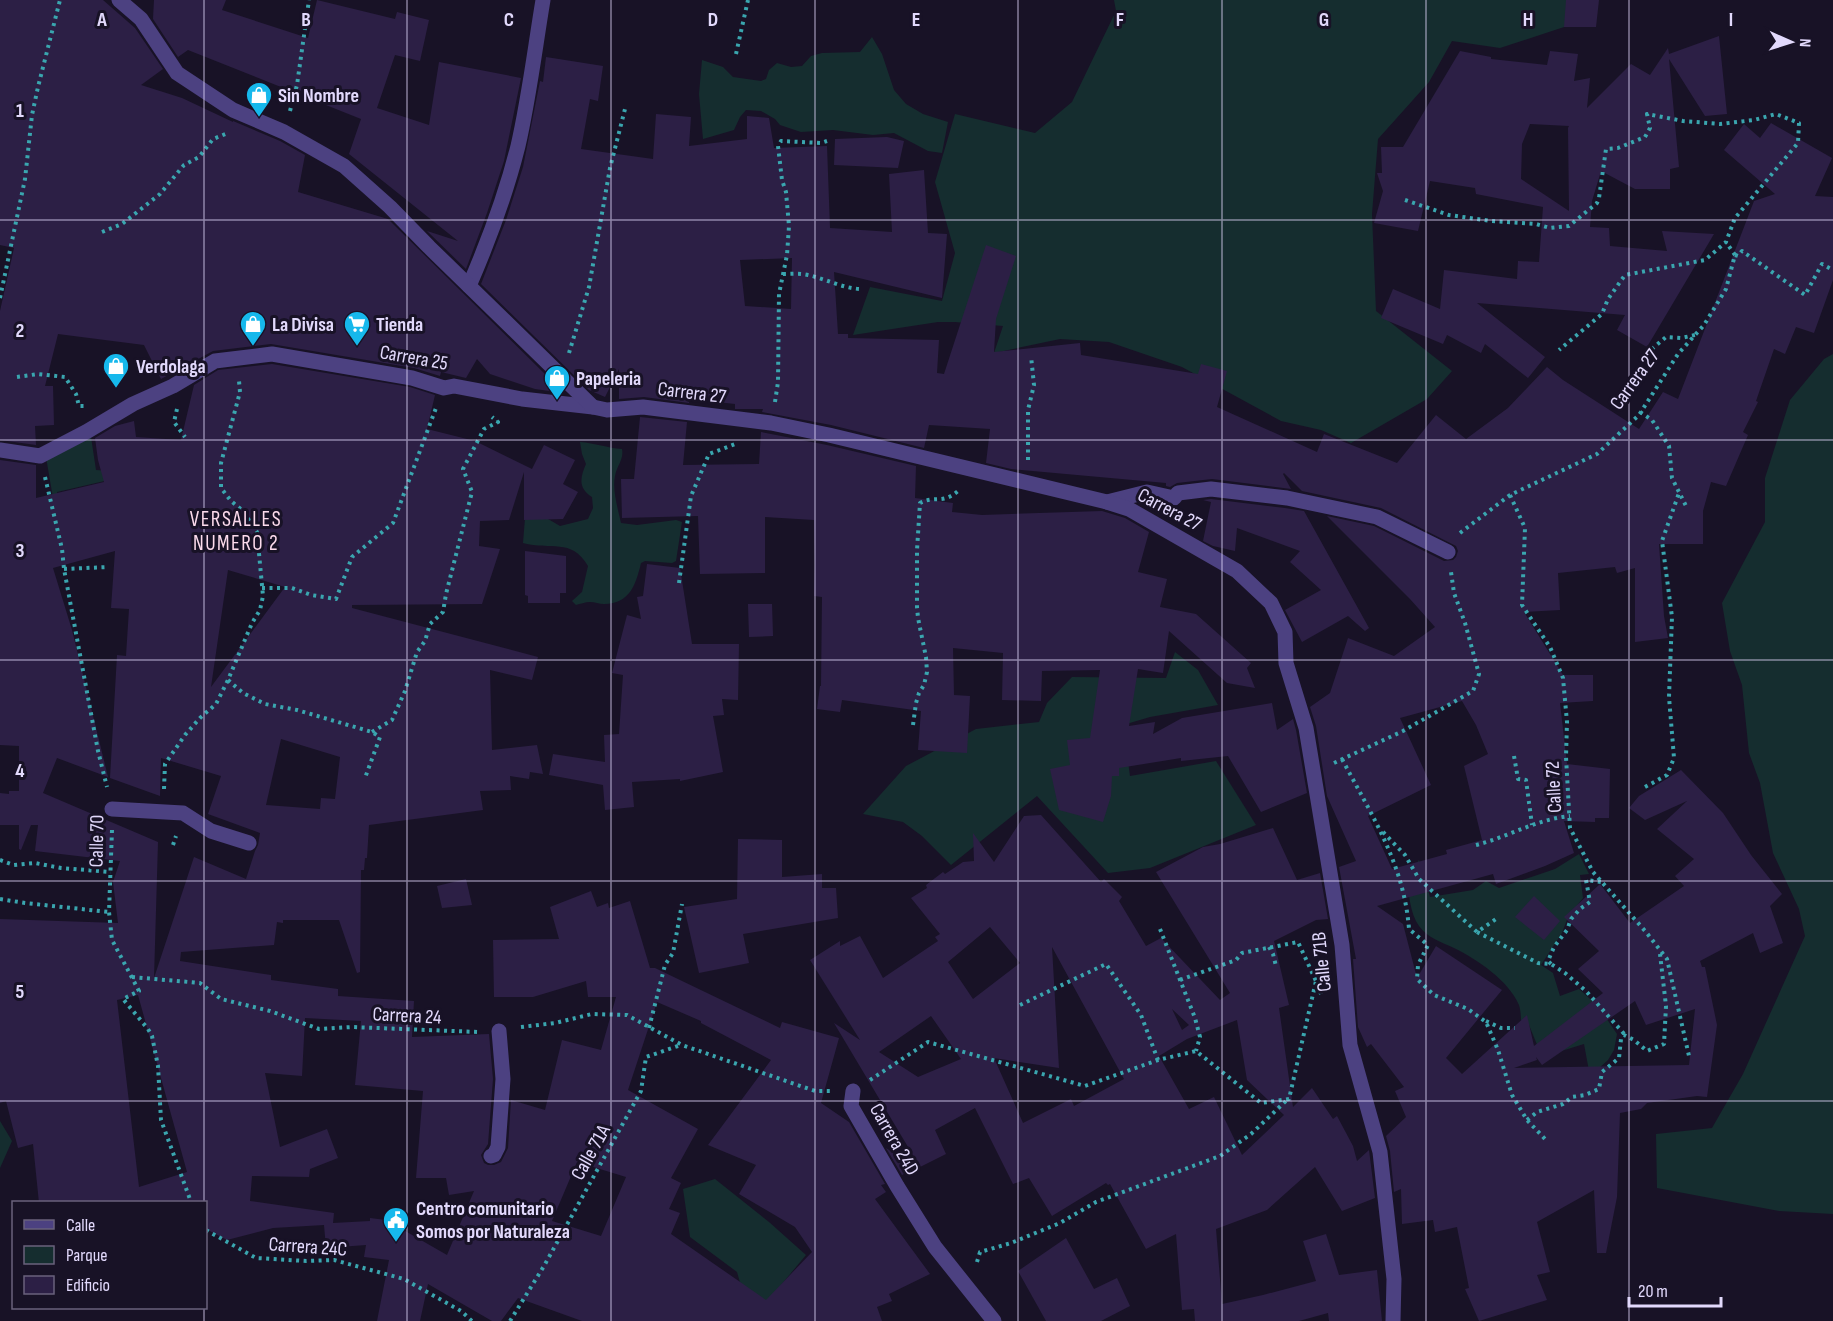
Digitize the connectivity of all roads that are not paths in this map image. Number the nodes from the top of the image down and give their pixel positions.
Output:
1 (118, 0) edge
2 (543, 0) edge
3 (469, 286) junction
4 (593, 406) junction
5 (0, 450) edge
6 (1107, 502) junction
7 (1448, 552) road end
8 (1271, 603) joint
9 (112, 809) road end
10 (249, 843) dead end
11 (499, 1031) road end
12 (853, 1091) road end
13 (491, 1156) dead end
14 (994, 1321) edge
15 (1393, 1321) edge

1 - 3 street
2 - 3 street
3 - 4 street
4 - 5 street, Carrera 25
4 - 6 street, Carrera 27
6 - 7 street
6 - 8 street, Carrera 27
8 - 15 street, Calle 71B
9 - 10 street
11 - 13 street
12 - 14 street, Carrera 24D

